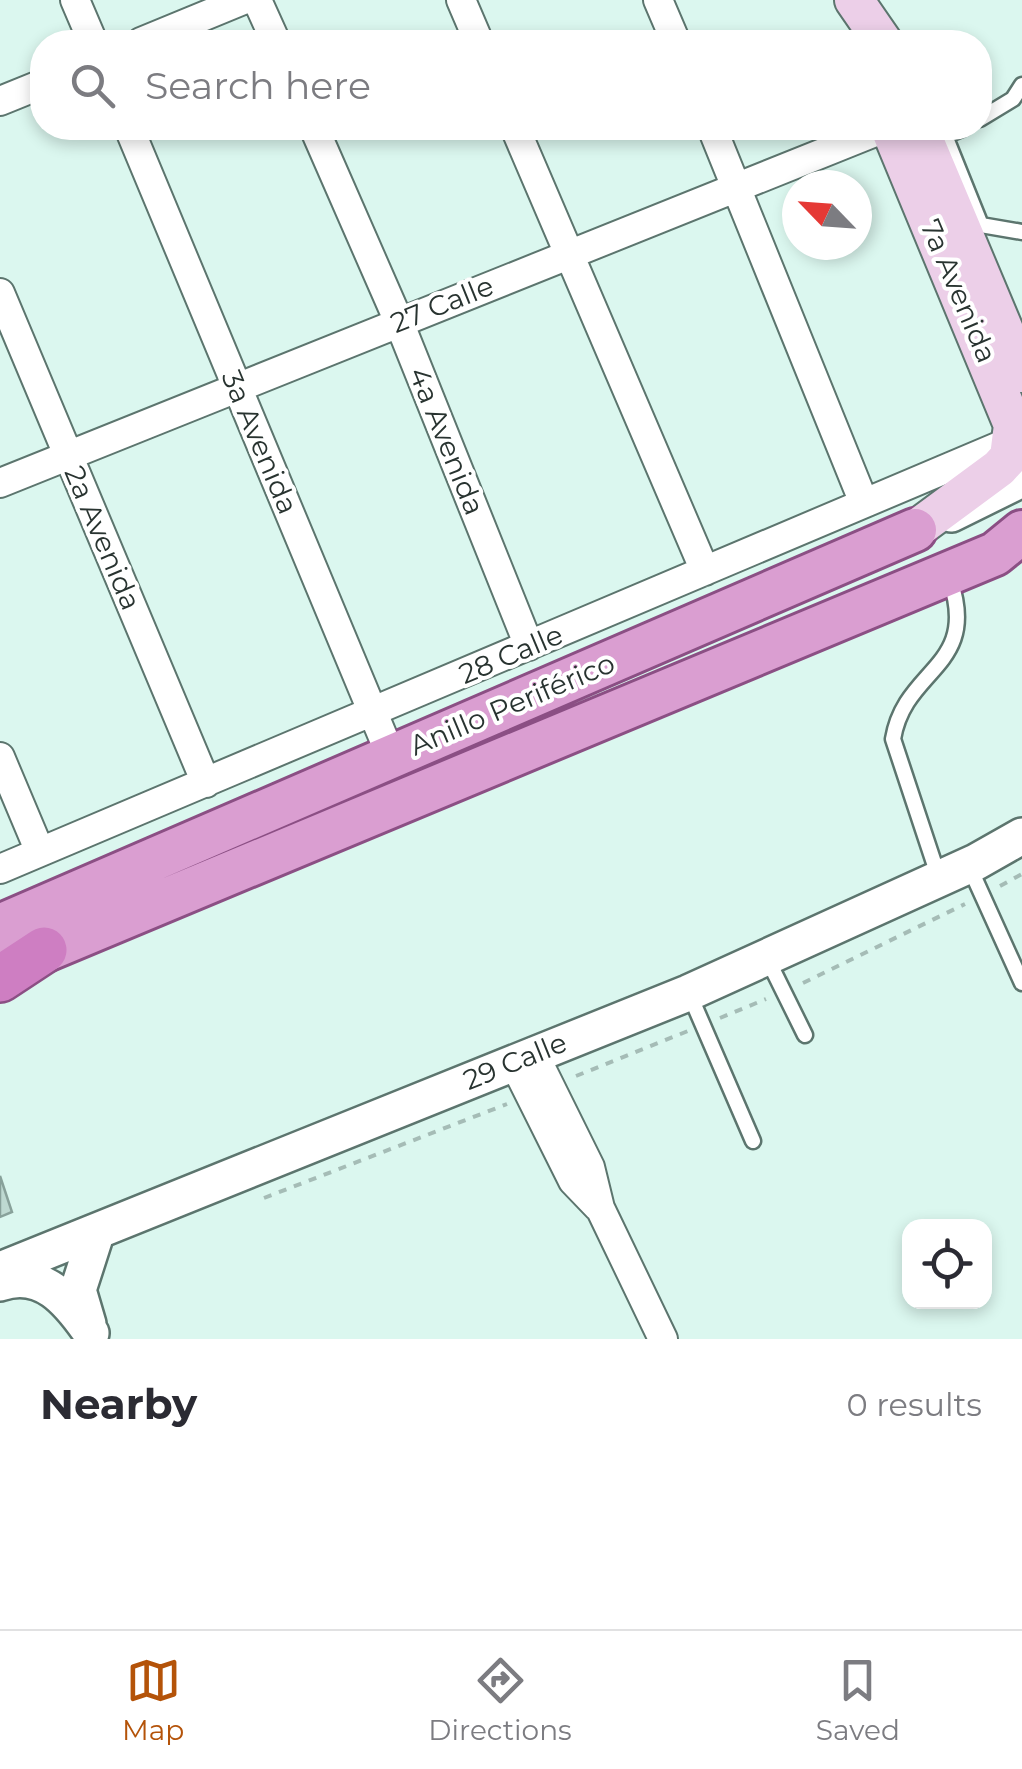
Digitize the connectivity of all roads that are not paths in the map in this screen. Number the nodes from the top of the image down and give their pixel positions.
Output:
1 (75, 0) edge
2 (243, 0) edge
3 (257, 0) edge
4 (462, 0) edge
5 (658, 0) edge
6 (854, 12) edge
7 (88, 30) edge
8 (170, 30) edge
9 (271, 30) edge
10 (475, 30) edge
11 (671, 30) edge
12 (879, 30) edge
13 (1022, 86) edge
14 (30, 89) edge
15 (0, 101) edge
16 (992, 112) edge
17 (133, 140) edge
18 (319, 140) edge
19 (520, 140) edge
20 (717, 140) edge
21 (857, 140) edge
22 (893, 140) edge
23 (940, 140) edge
24 (941, 140) edge
25 (736, 186) junction
26 (1022, 232) edge
27 (568, 254) junction
28 (0, 293) edge
29 (400, 322) junction
30 (1022, 372) edge
31 (237, 387) junction
32 (1018, 439) edge
33 (68, 455) junction
34 (1022, 479) edge
35 (0, 482) edge
36 (864, 504) junction
37 (915, 530) junction
38 (1013, 544) edge
39 (705, 572) junction
40 (948, 573) junction
41 (529, 646) junction
42 (373, 713) junction
43 (391, 756) junction
44 (0, 758) edge
45 (206, 783) junction
46 (1022, 836) edge
47 (40, 852) junction
48 (0, 869) edge
49 (954, 872) junction
50 (0, 926) edge
51 (44, 950) junction
52 (766, 954) junction
53 (0, 970) edge
54 (0, 979) edge
55 (1022, 984) edge
56 (688, 992) junction
57 (805, 1035) dead end
58 (524, 1057) junction
59 (753, 1141) dead end
60 (96, 1234) junction
61 (0, 1270) edge
62 (0, 1283) edge
63 (92, 1336) edge
64 (664, 1339) edge

1 - 7 street
2 - 8 street
3 - 9 street
4 - 10 street
5 - 11 street
6 - 12 main road
13 - 16 lane
14 - 15 street
17 - 31 street, 3a Avenida
18 - 29 street, 4a Avenida
19 - 27 street
20 - 25 street
21 - 25 street, 27 Calle
22 - 32 main road, 7a Avenida
23 - 30 main road, 7a Avenida
24 - 26 lane
25 - 27 street, 27 Calle
25 - 36 street
27 - 29 street, 27 Calle
27 - 39 street
28 - 33 street, 2a Avenida
29 - 31 street, 27 Calle
29 - 41 street, 4a Avenida
31 - 33 street, 27 Calle
31 - 42 street, 3a Avenida
32 - 36 street, 28 Calle
32 - 37 main road
33 - 35 street, 27 Calle
33 - 45 street, 2a Avenida
34 - 37 street, Anillo Periférico
36 - 39 street, 28 Calle
37 - 43 main road, Anillo Periférico
38 - 40 main road, Anillo Periférico
39 - 41 street, 28 Calle
40 - 49 lane
40 - 51 main road, Anillo Periférico
41 - 42 street, 28 Calle
42 - 43 street, 3a Avenida
42 - 45 street, 28 Calle
43 - 50 main road, Anillo Periférico
44 - 47 street
45 - 47 street, 28 Calle
46 - 49 street, 29 Calle
47 - 48 street, 28 Calle
49 - 52 street, 29 Calle
49 - 55 lane
51 - 53 main road, Anillo Periférico
51 - 54 highway
52 - 56 street, 29 Calle
52 - 57 lane
56 - 58 street, 29 Calle
56 - 59 lane
58 - 60 street, 29 Calle
58 - 64 street
60 - 61 street, 29 Calle
60 - 63 street
62 - 63 street

